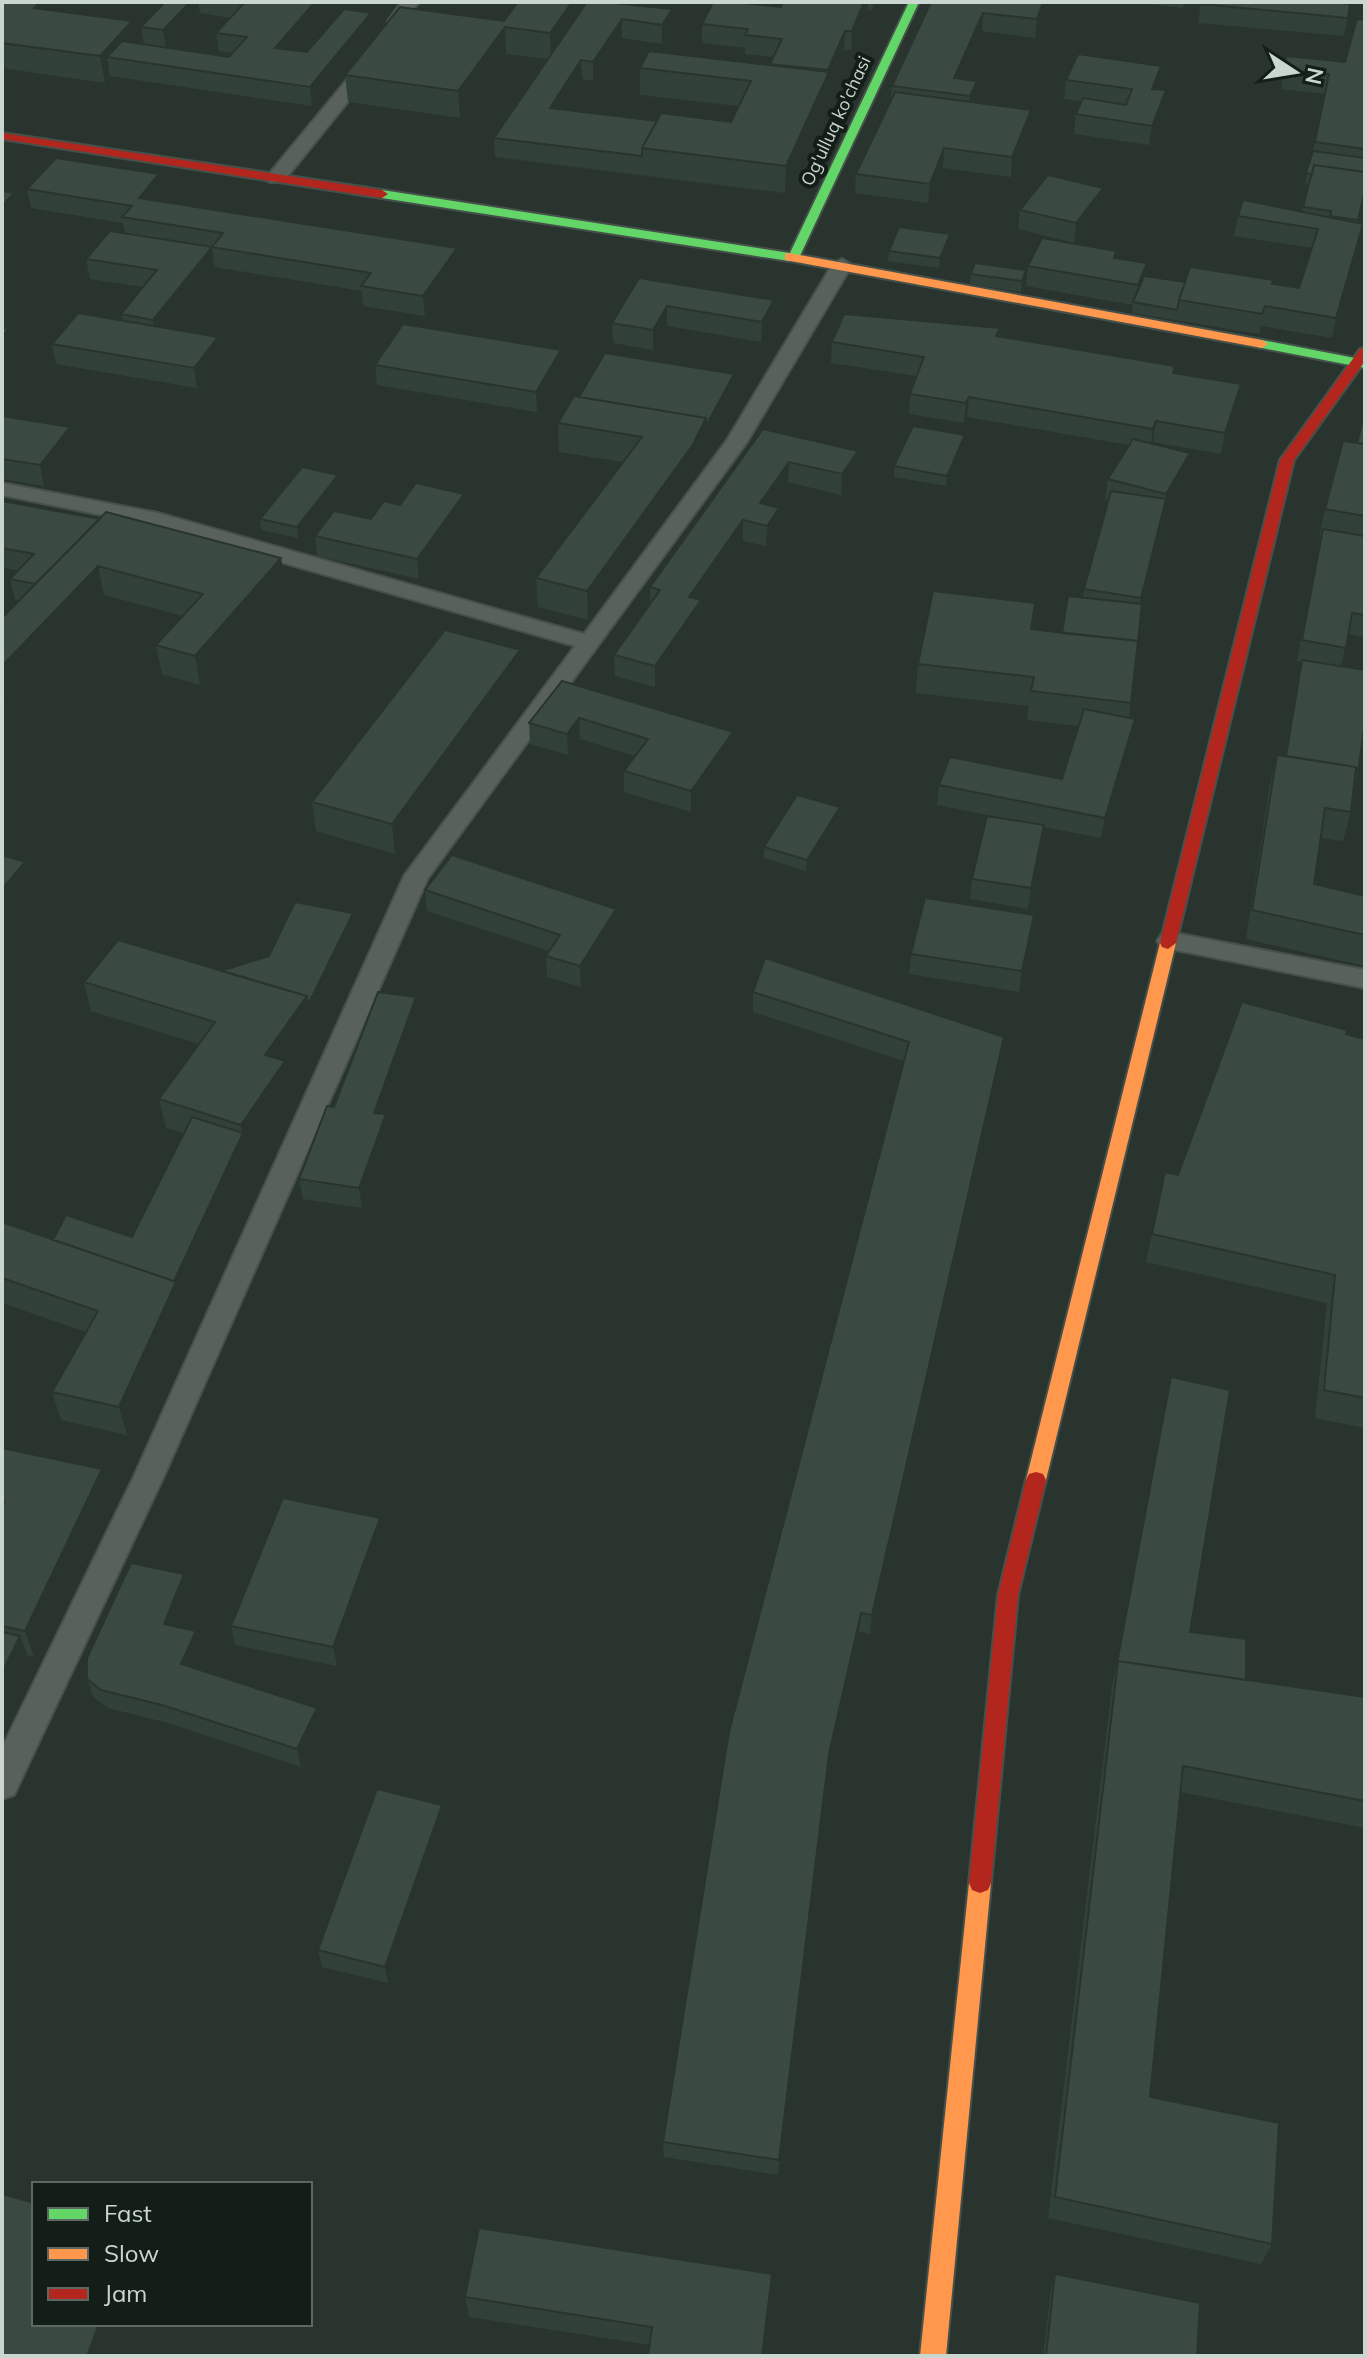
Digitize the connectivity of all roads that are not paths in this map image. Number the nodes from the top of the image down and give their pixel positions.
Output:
1 (411, 2) edge
2 (914, 2) edge
3 (2, 136) edge
4 (276, 178) junction
5 (794, 257) junction
6 (842, 265) junction
7 (1362, 360) edge
8 (2, 489) edge
9 (590, 643) junction
10 (1170, 941) junction
11 (1365, 979) edge
12 (2, 1784) edge
13 (933, 2356) edge

1 - 4 lane
2 - 5 street, Og'ulluq ko'chasi
3 - 4 street
4 - 5 street
5 - 6 street
6 - 7 street
6 - 9 lane
7 - 10 street
8 - 9 lane
9 - 12 lane
10 - 11 lane
10 - 13 street

